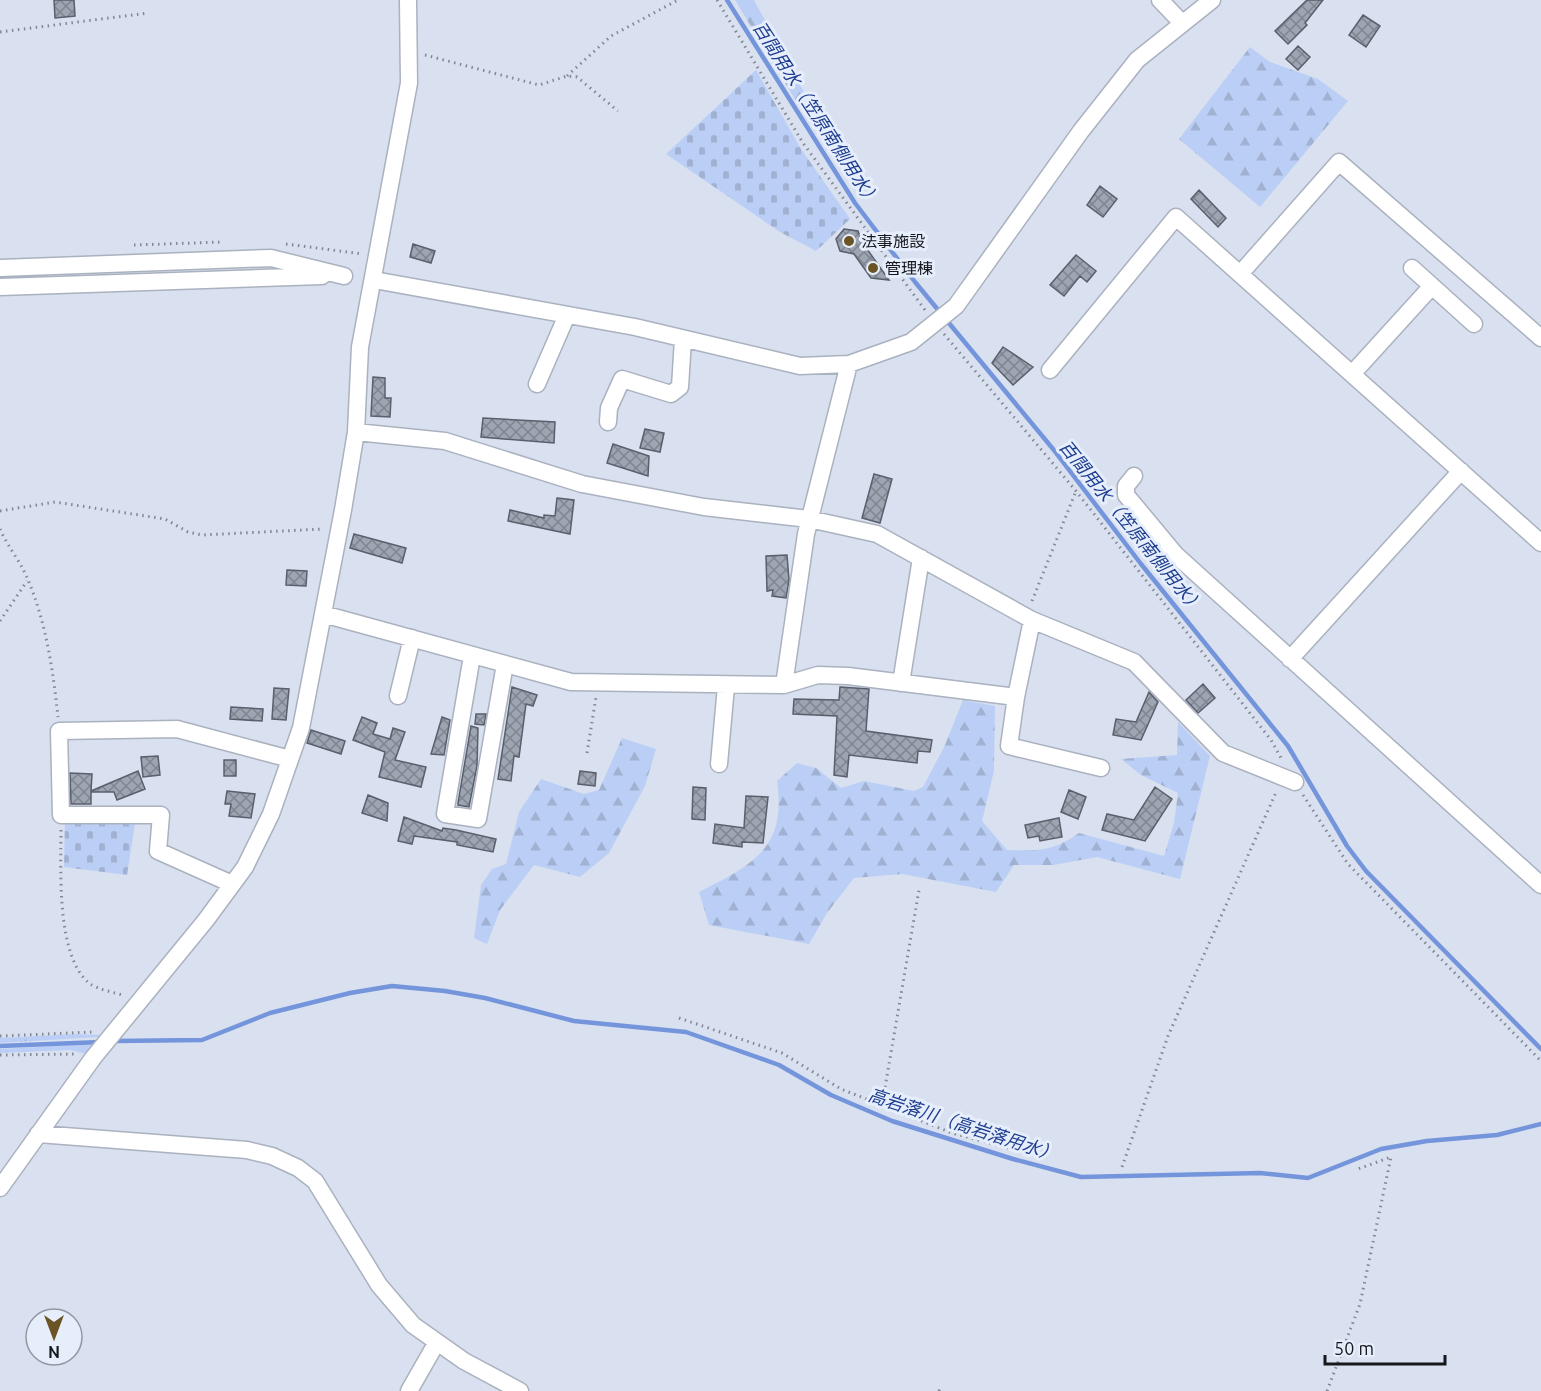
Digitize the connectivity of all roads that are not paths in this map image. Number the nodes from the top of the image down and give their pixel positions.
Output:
1 (408, 0) edge
2 (1160, 0) edge
3 (1212, 0) edge
4 (1182, 23) junction
5 (0, 268) edge
6 (1412, 268) dead end
7 (1240, 274) junction
8 (374, 280) junction
9 (1431, 286) junction
10 (0, 287) edge
11 (567, 315) junction
12 (1474, 324) dead end
13 (1541, 338) edge
14 (683, 339) junction
15 (849, 364) junction
16 (1050, 370) dead end
17 (1352, 374) junction
18 (537, 384) dead end
19 (608, 422) dead end
20 (356, 432) junction
21 (1461, 471) junction
22 (1134, 476) dead end
23 (809, 519) junction
24 (1541, 543) edge
25 (921, 558) junction
26 (323, 614) junction
27 (1029, 618) junction
28 (412, 638) junction
29 (472, 656) junction
30 (1290, 659) junction
31 (504, 664) junction
32 (901, 683) junction
33 (784, 685) junction
34 (726, 686) junction
35 (398, 696) dead end
36 (1016, 697) junction
37 (290, 759) junction
38 (719, 764) dead end
39 (1101, 768) dead end
40 (1289, 779) road end
41 (232, 884) junction
42 (1541, 885) edge
43 (38, 1134) junction
44 (0, 1188) edge
45 (437, 1342) junction
46 (500, 1386) edge
47 (409, 1391) edge
48 (520, 1391) edge

1 - 8 street
2 - 4 street
3 - 4 street
4 - 15 street
5 - 10 street
6 - 9 street
7 - 13 street
7 - 16 street
7 - 17 street
8 - 11 street
8 - 20 street
9 - 12 street
9 - 17 street
11 - 14 street
11 - 18 street
14 - 15 street
14 - 19 street
15 - 23 street
17 - 21 street
20 - 23 street
20 - 26 street
21 - 24 street
21 - 30 street
22 - 30 street
23 - 25 street
23 - 33 street
25 - 27 street
25 - 32 street
26 - 28 street
26 - 37 street
27 - 36 street
27 - 40 street
28 - 29 street
28 - 35 street
29 - 31 street
29 - 31 street
30 - 42 street
31 - 34 street
32 - 33 street
32 - 36 street
33 - 34 street
34 - 38 street
36 - 39 street
37 - 41 street
37 - 41 street
41 - 43 street
43 - 44 street
43 - 45 street
45 - 46 street
45 - 47 street
46 - 48 street

